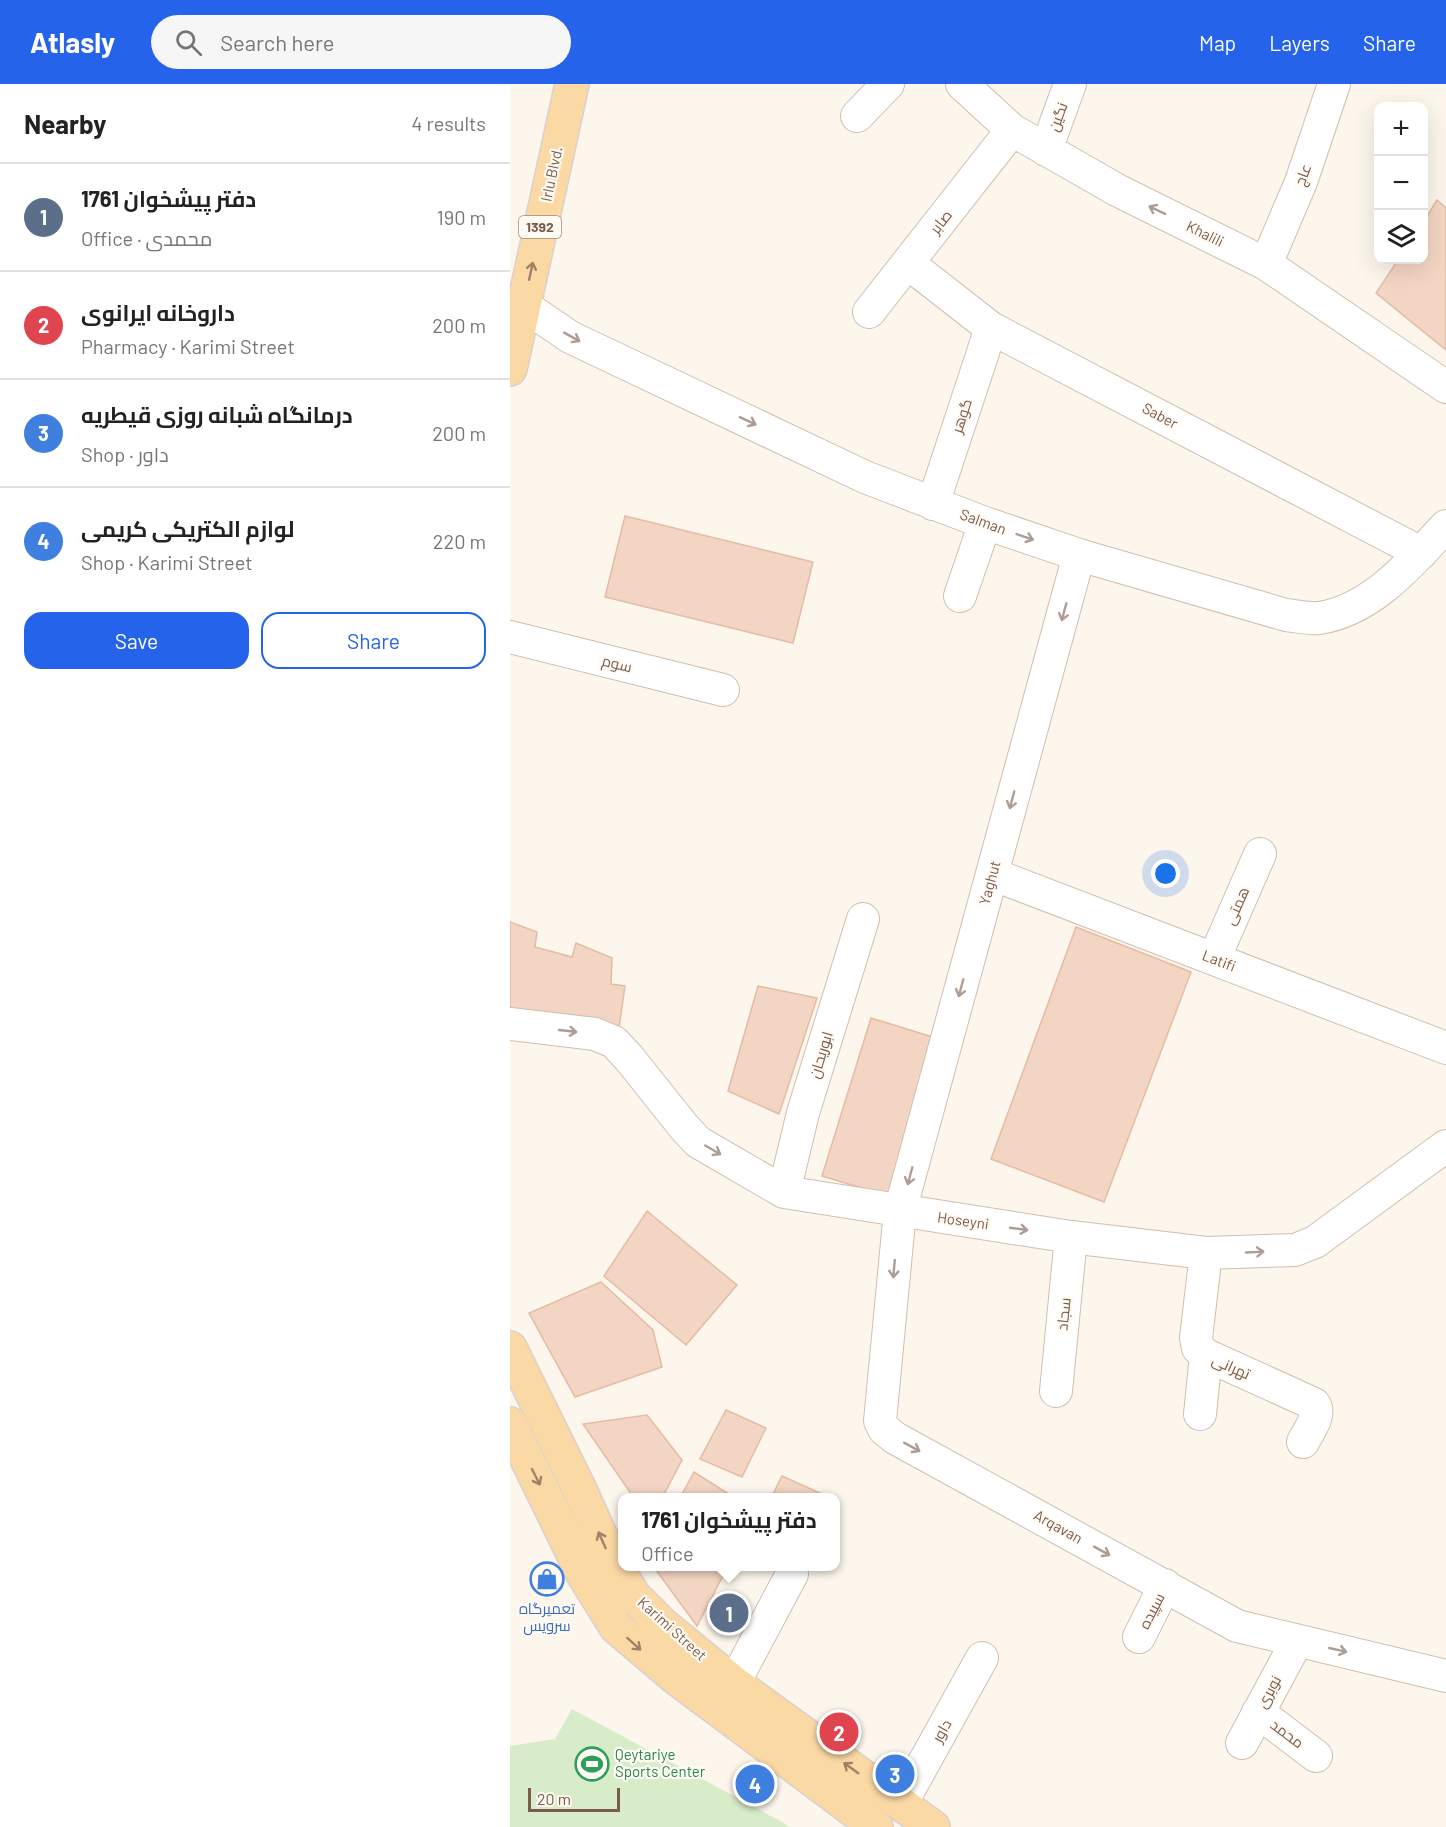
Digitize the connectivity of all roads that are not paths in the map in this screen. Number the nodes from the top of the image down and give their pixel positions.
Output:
1 (572, 84) edge
2 (888, 84) edge
3 (962, 84) edge
4 (1070, 84) edge
5 (1334, 84) edge
6 (857, 116) dead end
7 (1012, 130) junction
8 (1046, 150) junction
9 (909, 264) junction
10 (1266, 264) junction
11 (523, 305) junction
12 (869, 312) dead end
13 (991, 328) junction
14 (510, 369) edge
15 (1446, 387) edge
16 (933, 504) junction
17 (985, 523) junction
18 (1446, 526) edge
19 (1421, 553) junction
20 (1079, 555) junction
21 (960, 596) dead end
22 (510, 637) edge
23 (723, 690) dead end
24 (1260, 854) dead end
25 (992, 874) junction
26 (863, 919) dead end
27 (1214, 959) junction
28 (510, 1024) edge
29 (1446, 1048) edge
30 (1446, 1146) edge
31 (784, 1192) junction
32 (900, 1211) junction
33 (1071, 1237) junction
34 (1206, 1253) junction
35 (510, 1348) edge
36 (1206, 1356) junction
37 (1056, 1391) dead end
38 (1200, 1414) dead end
39 (510, 1424) edge
40 (1303, 1443) dead end
41 (618, 1570) edge
42 (618, 1571) edge
43 (792, 1574) dead end
44 (1166, 1585) junction
45 (1139, 1637) dead end
46 (1297, 1641) junction
47 (982, 1658) dead end
48 (1446, 1676) edge
49 (734, 1683) junction
50 (1258, 1712) junction
51 (1242, 1743) dead end
52 (1316, 1756) dead end
53 (901, 1804) junction
54 (876, 1827) edge
55 (933, 1827) edge

11 -> 1 main road, Irlu Blvd. / 1392
2 - 6 street
3 - 7 street, Khalili
4 - 8 street, نگین
5 - 10 street, عاج
7 - 8 street, Khalili
7 - 9 street, صابر
10 -> 8 street, Khalili
9 - 12 street, صابر
9 - 13 street, Saber
10 - 15 street, Khalili
11 - 14 main road, Irlu Blvd. / 1392
11 -> 16 street, Salman
13 - 16 street, گوهر
13 - 19 street, Saber
16 - 17 street, Salman
17 -> 20 street, Salman
17 - 21 street
18 - 19 street, Salman
19 - 20 street, Salman
20 -> 25 street, Yaghut
22 - 23 street, سوم
24 - 27 street, همتی
25 - 27 street, Latifi
25 -> 32 street, Yaghut
26 - 31 street, ابوریحان
27 - 29 street, Latifi
28 -> 31 street, Hoseyni
34 -> 30 street, Hoseyni
31 - 32 street, Hoseyni
32 -> 33 street, Hoseyni
32 -> 44 street, Arqavan
33 - 34 street, Hoseyni
33 - 37 street, سجاد
34 - 36 street, تهرانی
41 -> 35 main road, Karimi Street
36 - 38 street
36 - 40 street, تهرانی
39 -> 54 main road
49 -> 42 main road, Karimi Street
43 - 49 street
44 - 45 street, سپیده
44 - 46 street, Arqavan
46 -> 48 street, Arqavan
46 - 50 street, نوبری
47 - 53 street, داور
53 -> 49 main road, Karimi Street
50 - 51 street, نوبری
50 - 52 street, محمد
53 - 55 main road, Karimi Street

